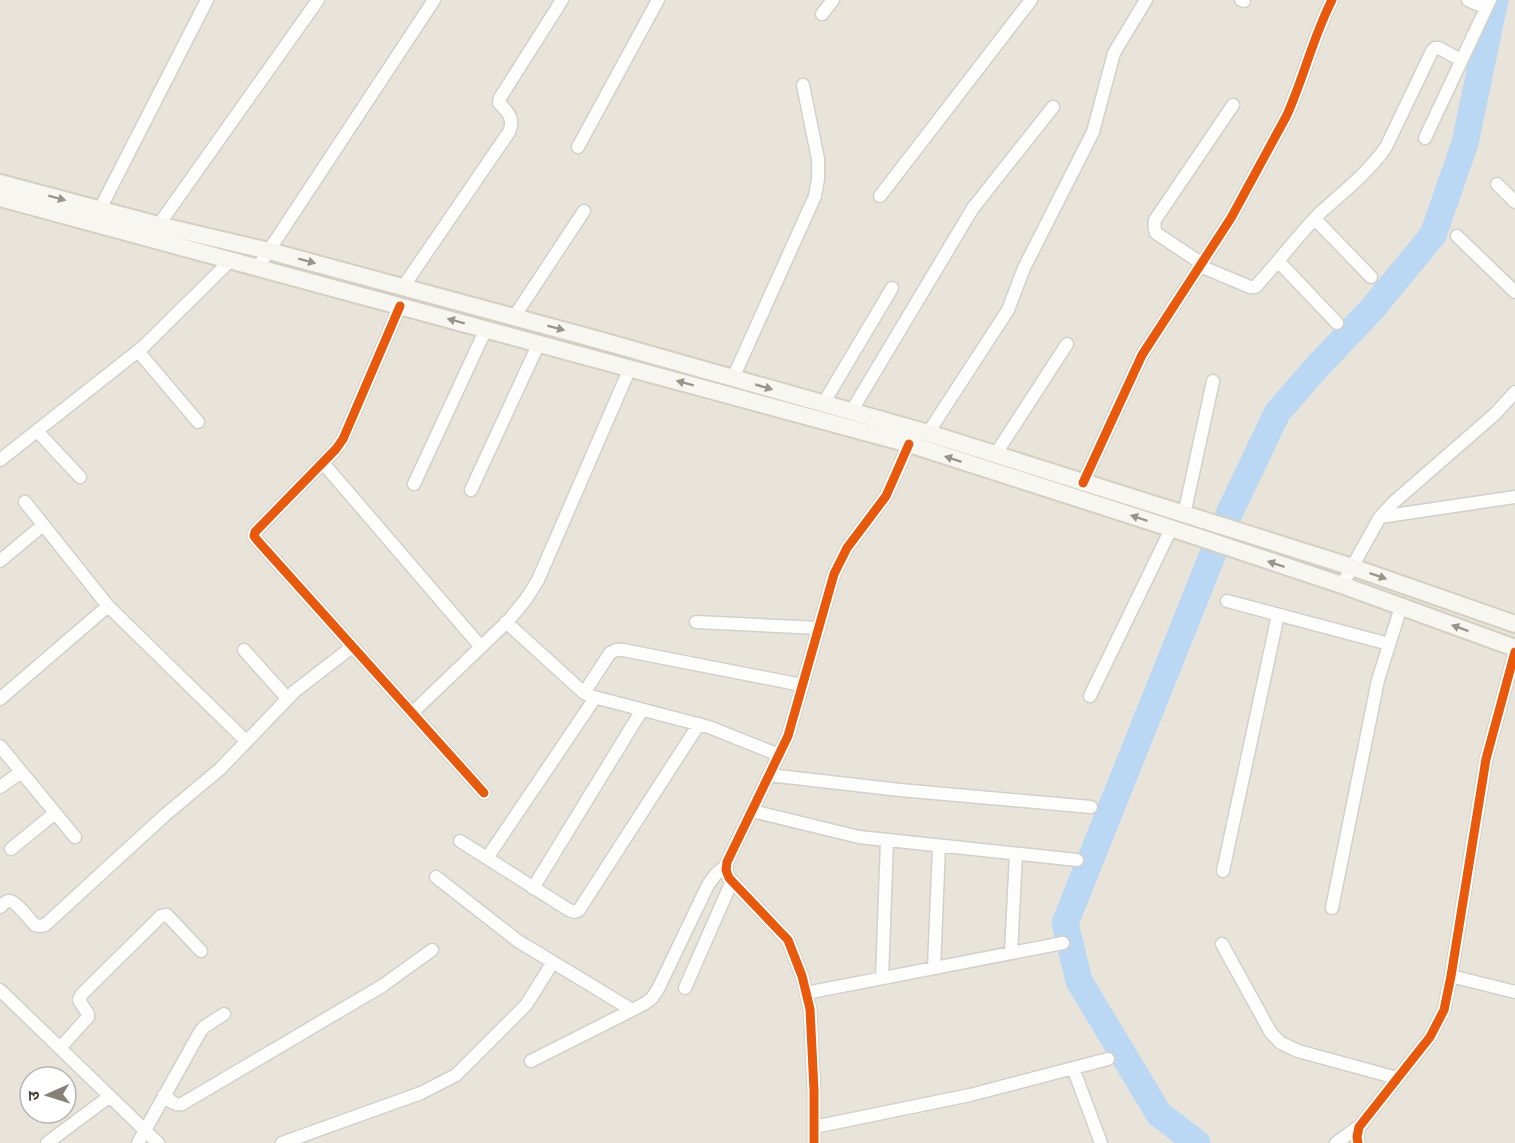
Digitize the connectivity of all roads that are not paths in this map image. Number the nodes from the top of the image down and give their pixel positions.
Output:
1 (207, 0) edge
2 (318, 0) edge
3 (434, 0) edge
4 (562, 0) edge
5 (658, 0) edge
6 (833, 0) edge
7 (1031, 0) edge
8 (1146, 0) edge
9 (1332, 0) edge
10 (1468, 0) edge
11 (1488, 4) edge
12 (822, 14) dead end
13 (1461, 60) junction
14 (803, 85) dead end
15 (1233, 105) dead end
16 (1053, 107) dead end
17 (1425, 138) dead end
18 (578, 147) dead end
19 (0, 183) edge
20 (1497, 184) dead end
21 (880, 196) dead end
22 (0, 198) edge
23 (1515, 202) edge
24 (100, 209) junction
25 (584, 211) dead end
26 (1315, 219) junction
27 (154, 231) junction
28 (1458, 236) dead end
29 (269, 250) junction
30 (231, 260) junction
31 (1278, 261) junction
32 (1200, 264) junction
33 (258, 267) junction
34 (1371, 277) dead end
35 (403, 287) junction
36 (892, 288) dead end
37 (1515, 292) edge
38 (400, 306) junction
39 (514, 317) junction
40 (1337, 323) dead end
41 (486, 328) junction
42 (539, 343) junction
43 (1067, 344) dead end
44 (138, 351) junction
45 (630, 368) junction
46 (733, 378) junction
47 (1213, 381) dead end
48 (1515, 392) edge
49 (823, 404) junction
50 (851, 412) junction
51 (198, 422) dead end
52 (37, 431) junction
53 (928, 433) junction
54 (909, 444) junction
55 (995, 455) junction
56 (0, 460) edge
57 (323, 463) junction
58 (80, 477) dead end
59 (1083, 483) junction
60 (414, 484) dead end
61 (471, 490) dead end
62 (1515, 497) edge
63 (25, 502) dead end
64 (1184, 515) junction
65 (1380, 518) junction
66 (43, 525) junction
67 (1171, 529) junction
68 (0, 561) edge
69 (1352, 567) junction
70 (1342, 585) junction
71 (1227, 601) dead end
72 (108, 606) junction
73 (1401, 607) junction
74 (1278, 615) junction
75 (506, 622) junction
76 (696, 622) dead end
77 (1515, 624) edge
78 (819, 628) junction
79 (1389, 644) junction
80 (352, 646) junction
81 (481, 647) junction
82 (1515, 650) edge
83 (244, 651) dead end
84 (802, 685) junction
85 (589, 695) junction
86 (1090, 696) dead end
87 (287, 698) junction
88 (0, 699) edge
89 (642, 710) junction
90 (412, 713) junction
91 (699, 724) junction
92 (246, 741) junction
93 (0, 746) edge
94 (779, 755) junction
95 (21, 772) junction
96 (769, 775) junction
97 (0, 788) edge
98 (484, 793) dead end
99 (1091, 807) dead end
100 (752, 811) junction
101 (55, 813) junction
102 (75, 837) dead end
103 (460, 841) dead end
104 (887, 841) junction
105 (939, 846) junction
106 (11, 849) dead end
107 (1016, 854) junction
108 (487, 858) junction
109 (1077, 860) dead end
110 (726, 865) junction
111 (1223, 871) dead end
112 (436, 877) dead end
113 (732, 881) junction
114 (533, 888) junction
115 (0, 907) edge
116 (1332, 908) dead end
117 (1063, 943) dead end
118 (1222, 944) dead end
119 (432, 950) dead end
120 (201, 951) dead end
121 (1011, 953) junction
122 (553, 962) junction
123 (934, 968) junction
124 (1451, 976) junction
125 (882, 978) junction
126 (685, 987) dead end
127 (0, 990) edge
128 (1515, 992) edge
129 (806, 993) junction
130 (632, 1010) junction
131 (224, 1014) dead end
132 (60, 1048) junction
133 (1108, 1059) dead end
134 (531, 1061) dead end
135 (1073, 1068) junction
136 (1397, 1078) junction
137 (164, 1095) junction
138 (110, 1096) junction
139 (1362, 1123) junction
140 (814, 1127) junction
141 (145, 1130) junction
142 (47, 1143) edge
143 (138, 1143) edge
144 (159, 1143) edge
145 (282, 1143) edge
146 (814, 1143) edge
147 (1101, 1143) edge
148 (1336, 1143) edge
149 (1358, 1143) edge

1 - 24 street
2 - 27 street
3 - 29 street
4 - 35 street
5 - 18 street
6 - 12 street
7 - 21 street
8 - 53 street
9 - 32 street
10 - 11 street
11 - 13 street
13 - 17 street
13 - 26 street
14 - 46 street
15 - 32 street
16 - 50 street
19 -> 24 main road
20 - 23 street
22 - 27 main road
24 - 27 main road
25 - 39 street
26 - 31 street
26 - 34 street
27 - 29 main road
27 - 30 main road
28 - 37 street
29 - 33 street
29 -> 35 main road
30 - 33 main road
30 - 44 street
31 - 32 street
31 - 40 street
32 - 59 street
33 - 38 main road
35 - 39 main road
36 - 49 street
41 -> 38 main road
38 - 57 street
39 -> 46 main road
41 - 42 main road
41 - 60 street
42 - 45 main road
42 - 61 street
43 - 55 street
44 - 51 street
44 - 52 street
54 -> 45 main road
45 - 75 street
46 -> 49 main road
47 - 64 street
48 - 65 street
49 - 50 main road
50 - 53 main road
52 - 56 street
52 - 58 street
53 - 55 main road
67 -> 54 main road
54 - 78 street
55 - 59 main road
57 - 80 street
57 - 81 street
59 - 64 main road
62 - 65 street
63 - 66 street
64 - 69 main road
65 - 69 street
66 - 68 street
66 - 72 street
70 -> 67 main road
67 - 86 street
69 - 70 street
69 -> 77 main road
70 - 73 main road
71 - 74 street
72 - 88 street
72 - 92 street
73 - 79 street
82 -> 73 main road
74 - 79 street
74 - 111 street
75 - 81 street
75 - 85 street
76 - 78 street
78 - 84 street
79 - 116 street
80 - 87 street
80 - 90 street
81 - 90 street
82 - 124 street
83 - 87 street
84 - 85 street
84 - 94 street
85 - 89 street
85 - 108 street
87 - 92 street
89 - 91 street
89 - 114 street
90 - 98 street
91 - 94 street
91 - 114 street
92 - 115 street
93 - 95 street
94 - 96 street
95 - 97 street
95 - 101 street
96 - 99 street
96 - 100 street
100 - 104 street
100 - 110 street
101 - 102 street
101 - 106 street
103 - 108 street
104 - 105 street
104 - 125 street
105 - 107 street
105 - 123 street
107 - 109 street
107 - 121 street
108 - 114 street
110 - 113 street
110 - 130 street
112 - 122 street
113 - 126 street
113 - 129 street
117 - 121 street
118 - 136 street
119 - 137 street
120 - 132 street
121 - 123 street
122 - 130 street
122 - 145 street
123 - 125 street
124 - 128 street
124 - 136 street
125 - 129 street
127 - 132 street
129 - 140 street
130 - 134 street
131 - 137 street
132 - 138 street
133 - 135 street
135 - 140 street
135 - 147 street
136 - 139 street
137 - 141 street
138 - 141 street
138 - 142 street
139 - 148 street
139 - 149 street
140 - 146 street
141 - 143 street
141 - 144 street

